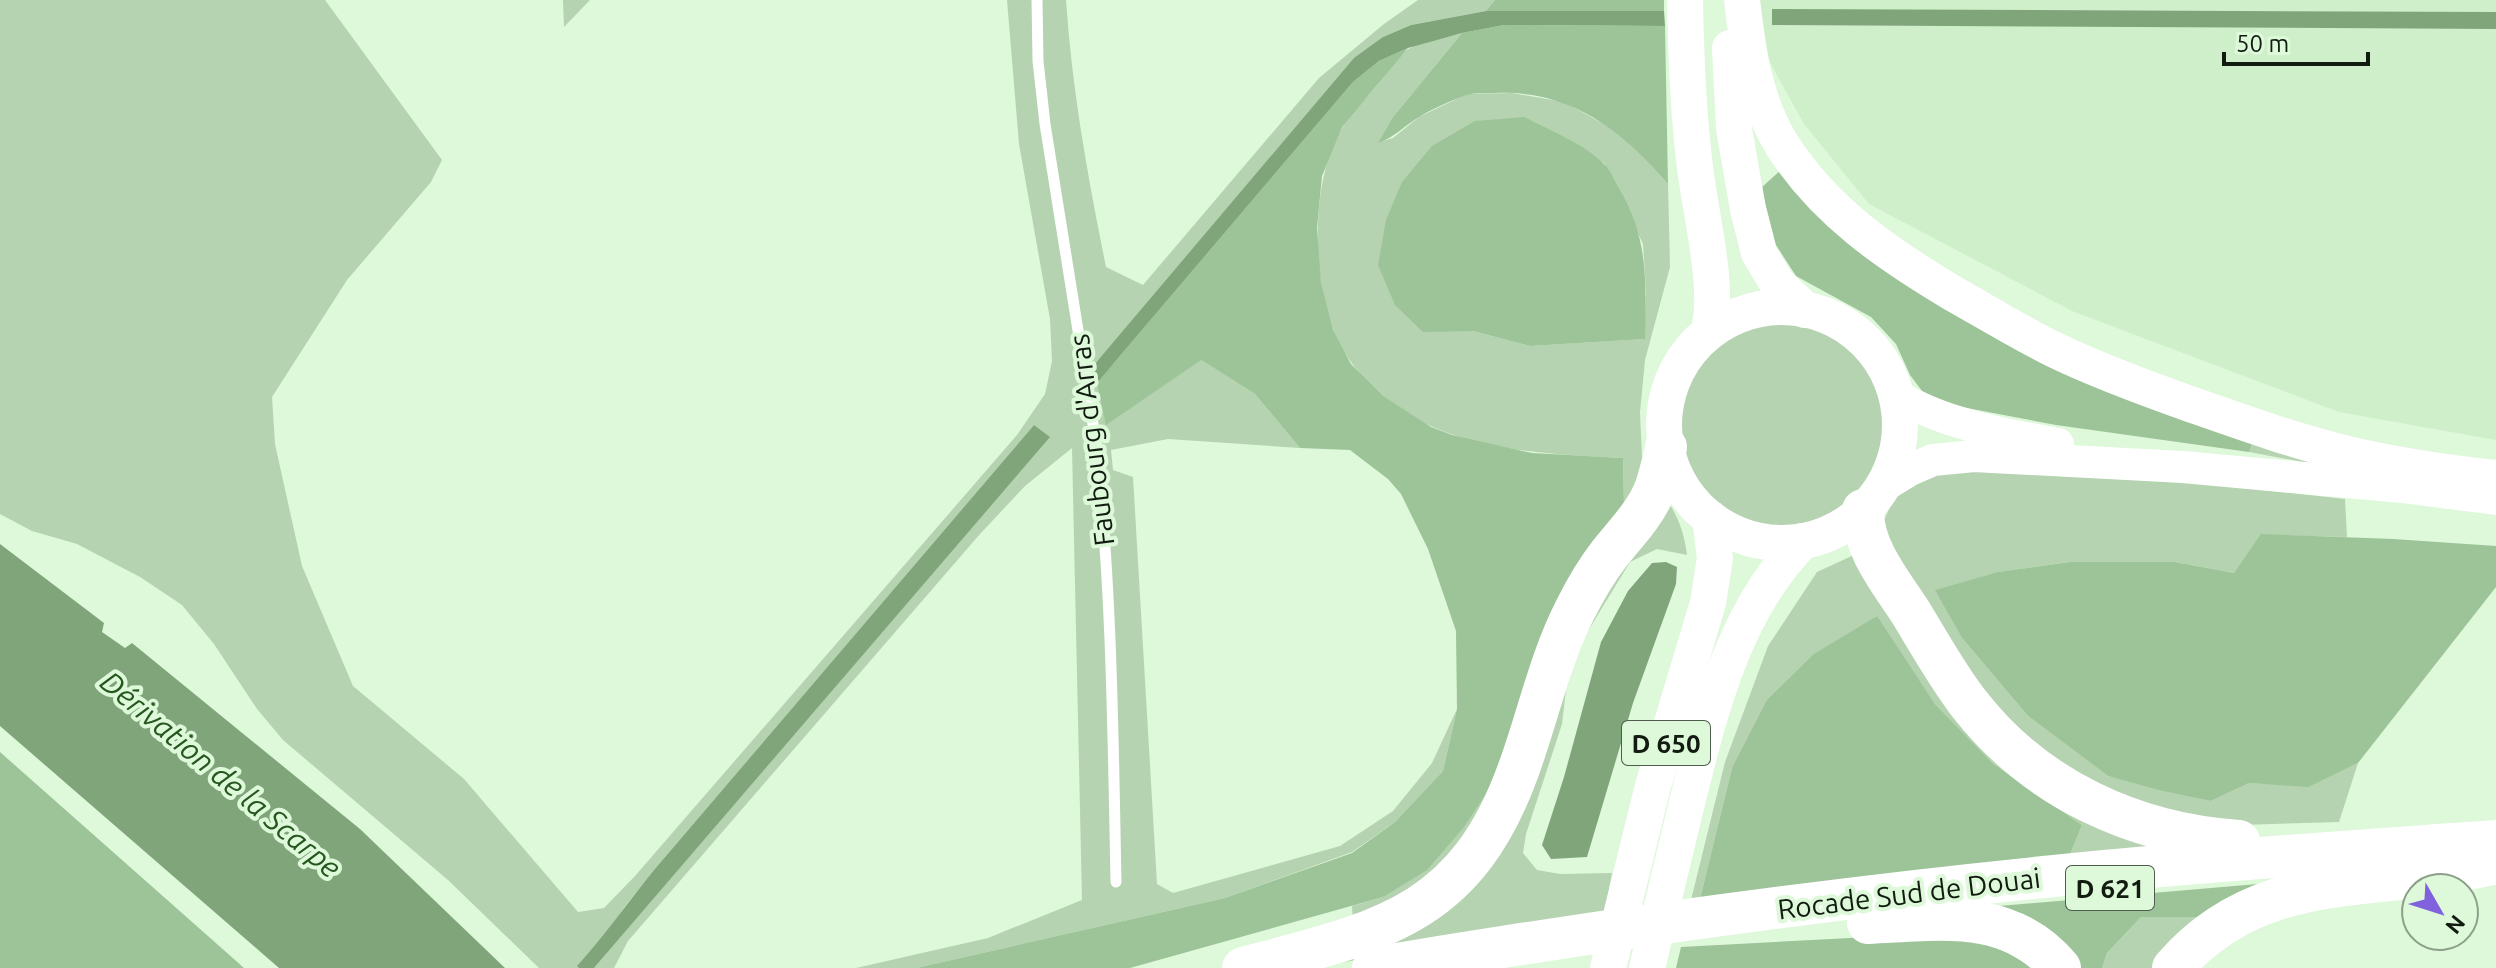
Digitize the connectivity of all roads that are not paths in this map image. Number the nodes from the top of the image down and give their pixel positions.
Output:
1 (1037, 0) edge
2 (1685, 0) edge
3 (1729, 0) edge
4 (1742, 0) edge
5 (1805, 310) junction
6 (1708, 333) junction
7 (1896, 395) junction
8 (1666, 447) junction
9 (2183, 467) junction
10 (2496, 478) edge
11 (2402, 487) junction
12 (2496, 487) edge
13 (1872, 499) junction
14 (2496, 499) edge
15 (1710, 518) junction
16 (1803, 541) junction
17 (2496, 838) edge
18 (2496, 863) edge
19 (1116, 882) dead end
20 (1807, 920) junction
21 (1727, 922) junction
22 (1561, 944) junction
23 (1243, 968) edge
24 (1373, 968) edge
25 (1456, 968) edge
26 (1608, 968) edge
27 (1647, 968) edge
28 (2060, 968) edge
29 (2173, 968) edge

1 - 19 lane, Faubourg d'Arras
2 - 6 main road
3 - 5 main road
4 - 10 main road
5 - 6 main road
5 - 7 main road
6 - 8 main road
7 - 9 street
7 - 13 main road
8 - 15 main road
8 - 23 highway
9 - 11 street
9 - 13 street
11 - 12 street
11 - 14 street
13 - 16 main road
13 - 17 highway
15 - 16 main road
15 - 26 main road, D 650
16 - 27 main road, D 650
17 - 21 highway, Rocade Sud de Douai / D 621
18 - 20 highway, Rocade Sud de Douai / D 621
18 - 29 highway
20 - 21 highway, Rocade Sud de Douai / D 621
20 - 28 highway
21 - 22 highway, Rocade Sud de Douai / D 621
22 - 24 highway, Rocade Sud de Douai / D 621
22 - 25 highway, Rocade Sud de Douai / D 621

